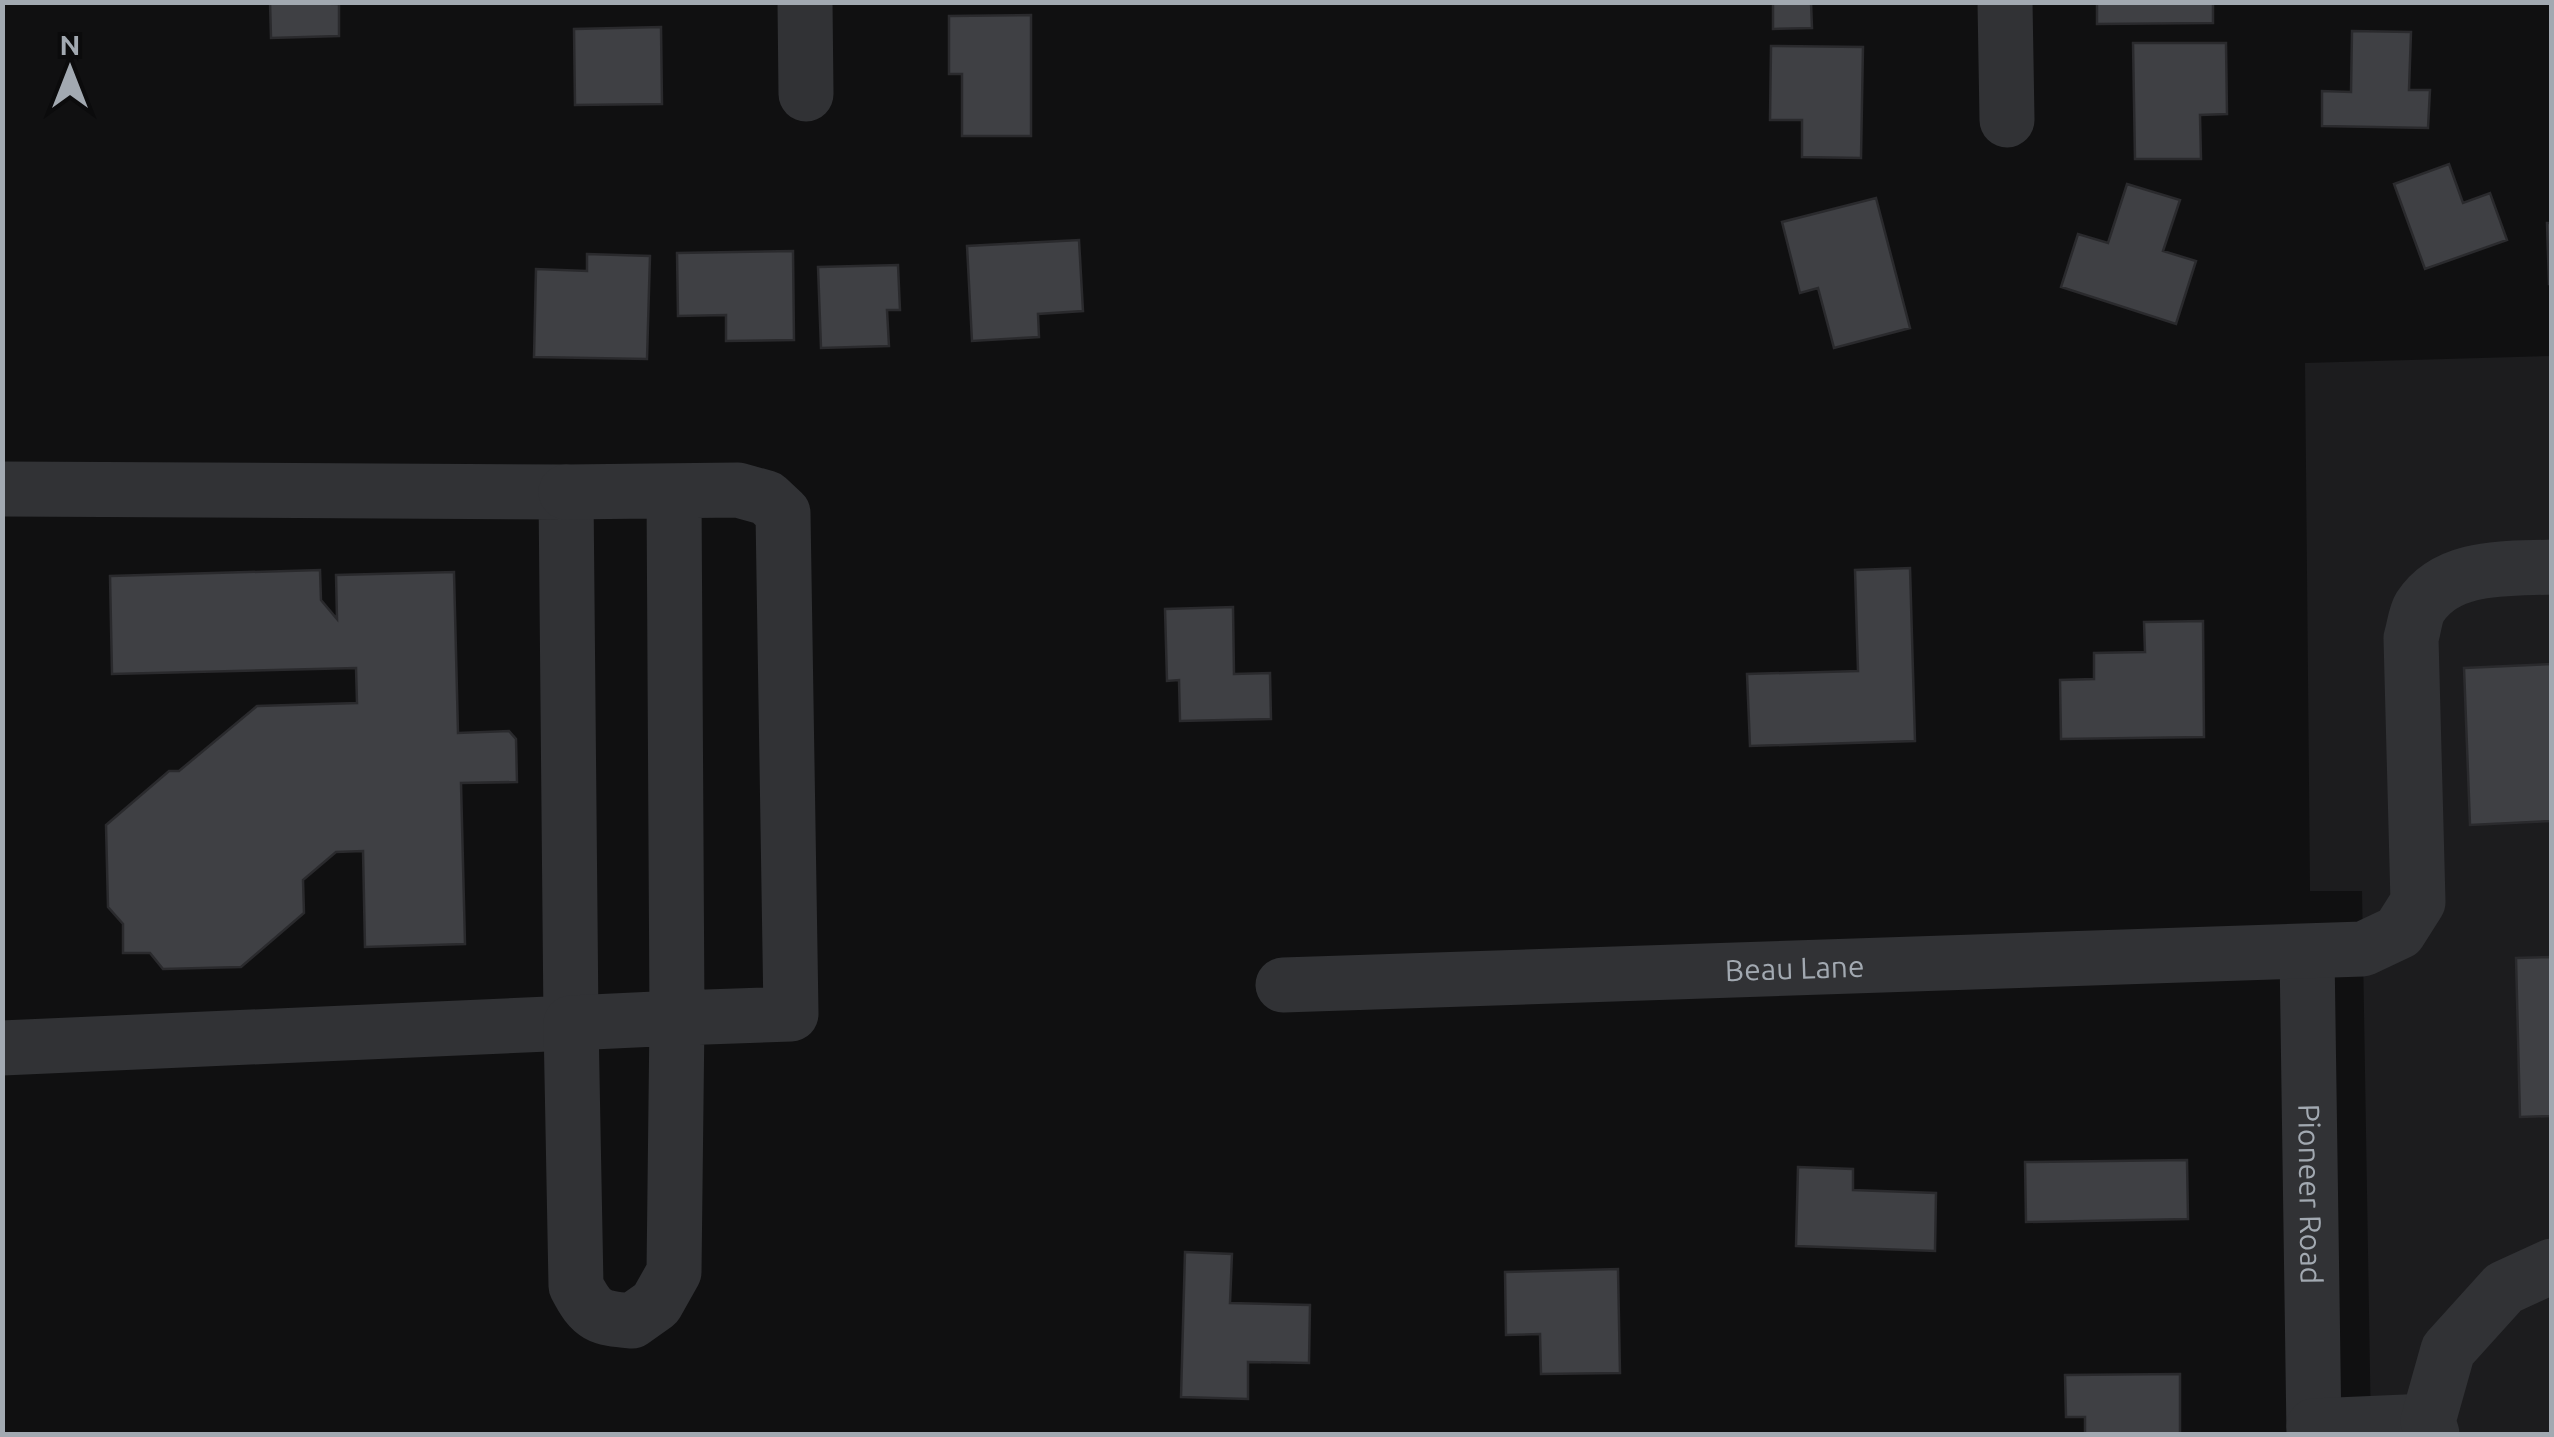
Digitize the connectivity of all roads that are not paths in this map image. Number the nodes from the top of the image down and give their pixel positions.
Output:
1 (805, 2) edge
2 (2005, 2) edge
3 (806, 94) dead end
4 (2007, 120) dead end
5 (2, 489) edge
6 (674, 491) junction
7 (566, 492) junction
8 (2552, 567) edge
9 (2307, 952) junction
10 (1283, 984) dead end
11 (677, 1018) junction
12 (571, 1023) junction
13 (2, 1048) edge
14 (2552, 1266) edge
15 (2430, 1428) edge
16 (2314, 1430) edge

1 - 3 street
2 - 4 street
5 - 7 street
6 - 7 street
6 - 11 street
6 - 11 street
7 - 12 street
8 - 9 street, Beau Lane
9 - 10 street, Beau Lane
9 - 16 street, Pioneer Road
11 - 12 street
11 - 12 street
12 - 13 street
14 - 15 street
15 - 16 street

